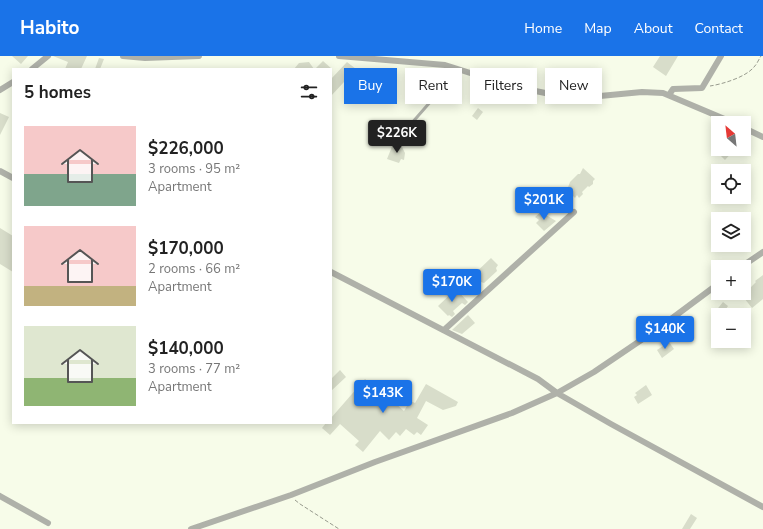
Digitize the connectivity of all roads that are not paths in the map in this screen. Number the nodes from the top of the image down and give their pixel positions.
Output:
1 (48, 56) edge
2 (123, 56) edge
3 (199, 56) edge
4 (339, 56) edge
5 (721, 56) edge
6 (365, 57) edge
7 (34, 68) edge
8 (456, 68) edge
9 (462, 70) edge
10 (12, 83) edge
11 (0, 90) edge
12 (669, 95) junction
13 (428, 104) edge
14 (718, 116) edge
15 (751, 131) edge
16 (763, 137) edge
17 (397, 140) dead end
18 (0, 171) edge
19 (12, 177) edge
20 (574, 212) dead end
21 (763, 252) edge
22 (751, 260) edge
23 (332, 273) edge
24 (711, 289) edge
25 (444, 330) junction
26 (557, 393) junction
27 (0, 496) edge
28 (763, 507) edge
29 (48, 523) dead end
30 (192, 529) edge

1 - 7 street
2 - 3 street
4 - 6 street
5 - 12 street
6 - 8 street
9 - 12 street
10 - 11 street
12 - 14 street
13 - 17 lane
15 - 16 street
18 - 19 street
20 - 25 street
21 - 22 street
23 - 25 street
24 - 26 street
25 - 26 street
26 - 28 street
26 - 30 street
27 - 29 street

